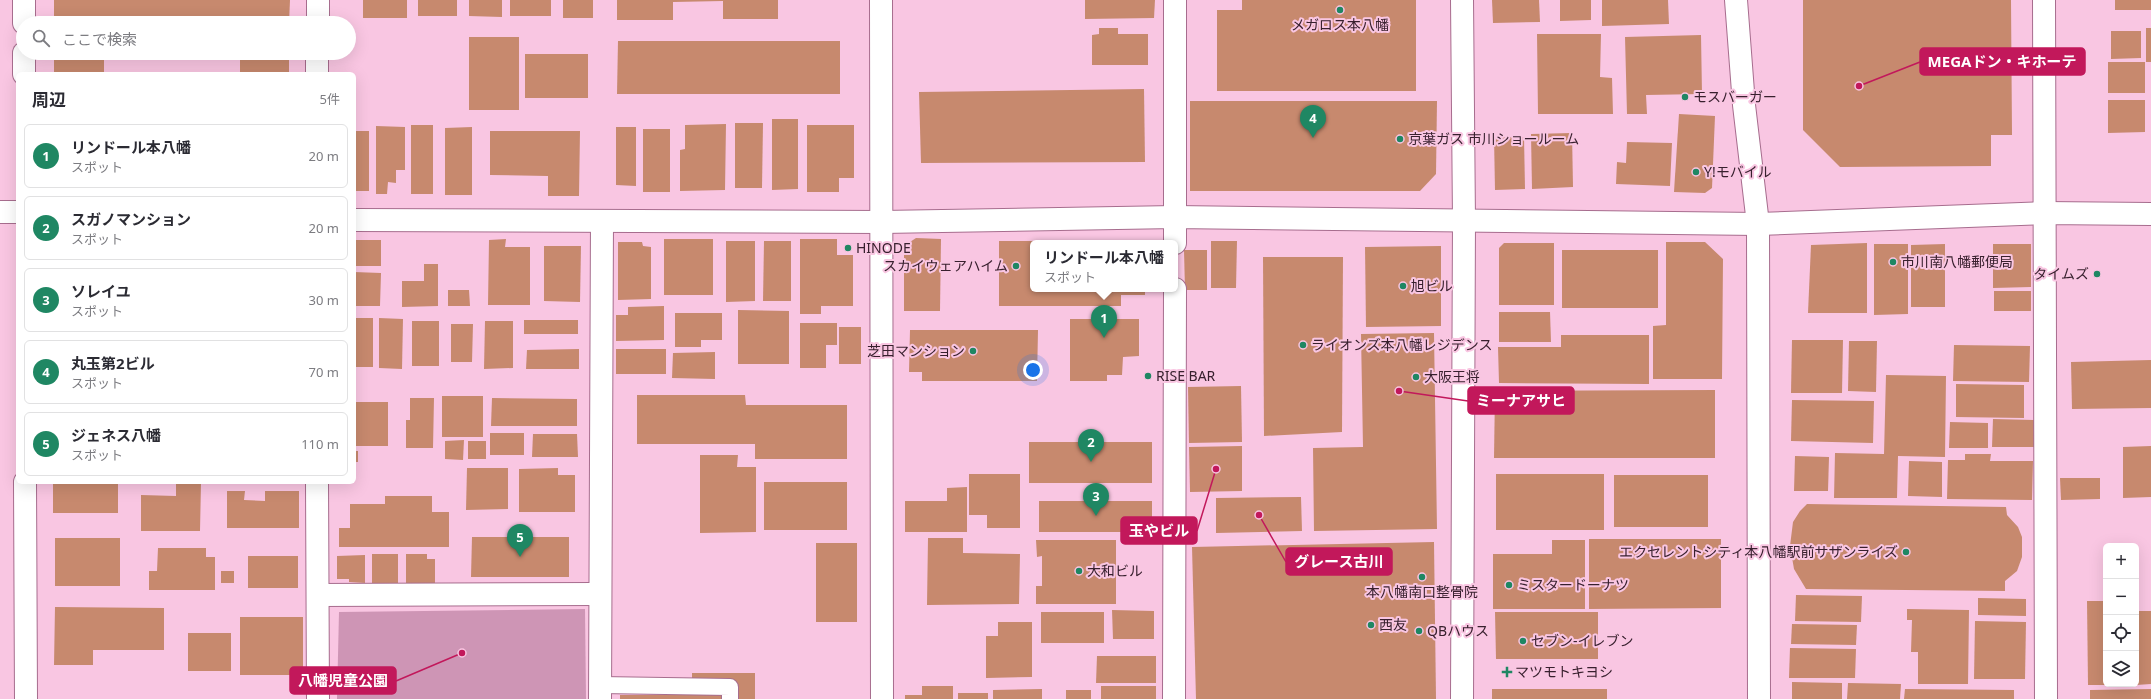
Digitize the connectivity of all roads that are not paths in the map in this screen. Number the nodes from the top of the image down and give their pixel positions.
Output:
1 (24, 0) edge
2 (318, 0) edge
3 (881, 0) edge
4 (1175, 0) edge
5 (1462, 0) edge
6 (1736, 0) edge
7 (2044, 0) edge
8 (24, 16) edge
9 (318, 16) edge
10 (24, 60) edge
11 (317, 60) edge
12 (24, 72) edge
13 (317, 72) edge
14 (0, 212) edge
15 (16, 212) edge
16 (2044, 213) junction
17 (2151, 214) edge
18 (1175, 217) junction
19 (356, 220) edge
20 (602, 221) junction
21 (1464, 221) junction
22 (882, 222) junction
23 (1758, 224) junction
24 (1175, 240) edge
25 (1175, 292) edge
26 (25, 484) edge
27 (317, 484) edge
28 (599, 594) junction
29 (318, 595) junction
30 (600, 692) edge
31 (26, 699) edge
32 (318, 699) edge
33 (730, 699) edge
34 (882, 699) edge
35 (1174, 699) edge
36 (1462, 699) edge
37 (1759, 699) edge
38 (2046, 699) edge

1 - 8 street
2 - 9 street
3 - 22 street
4 - 18 street
5 - 21 street
6 - 23 street
7 - 16 street
10 - 12 street
11 - 13 street
14 - 15 street
16 - 17 street
16 - 23 street
16 - 38 street
18 - 21 street
18 - 22 street
18 - 24 street
19 - 20 street
20 - 22 street
20 - 28 street
21 - 23 street
21 - 36 street
22 - 34 street
23 - 37 street
25 - 35 street
26 - 31 street
27 - 29 street
28 - 29 street
28 - 30 street
29 - 32 street
30 - 33 lane

